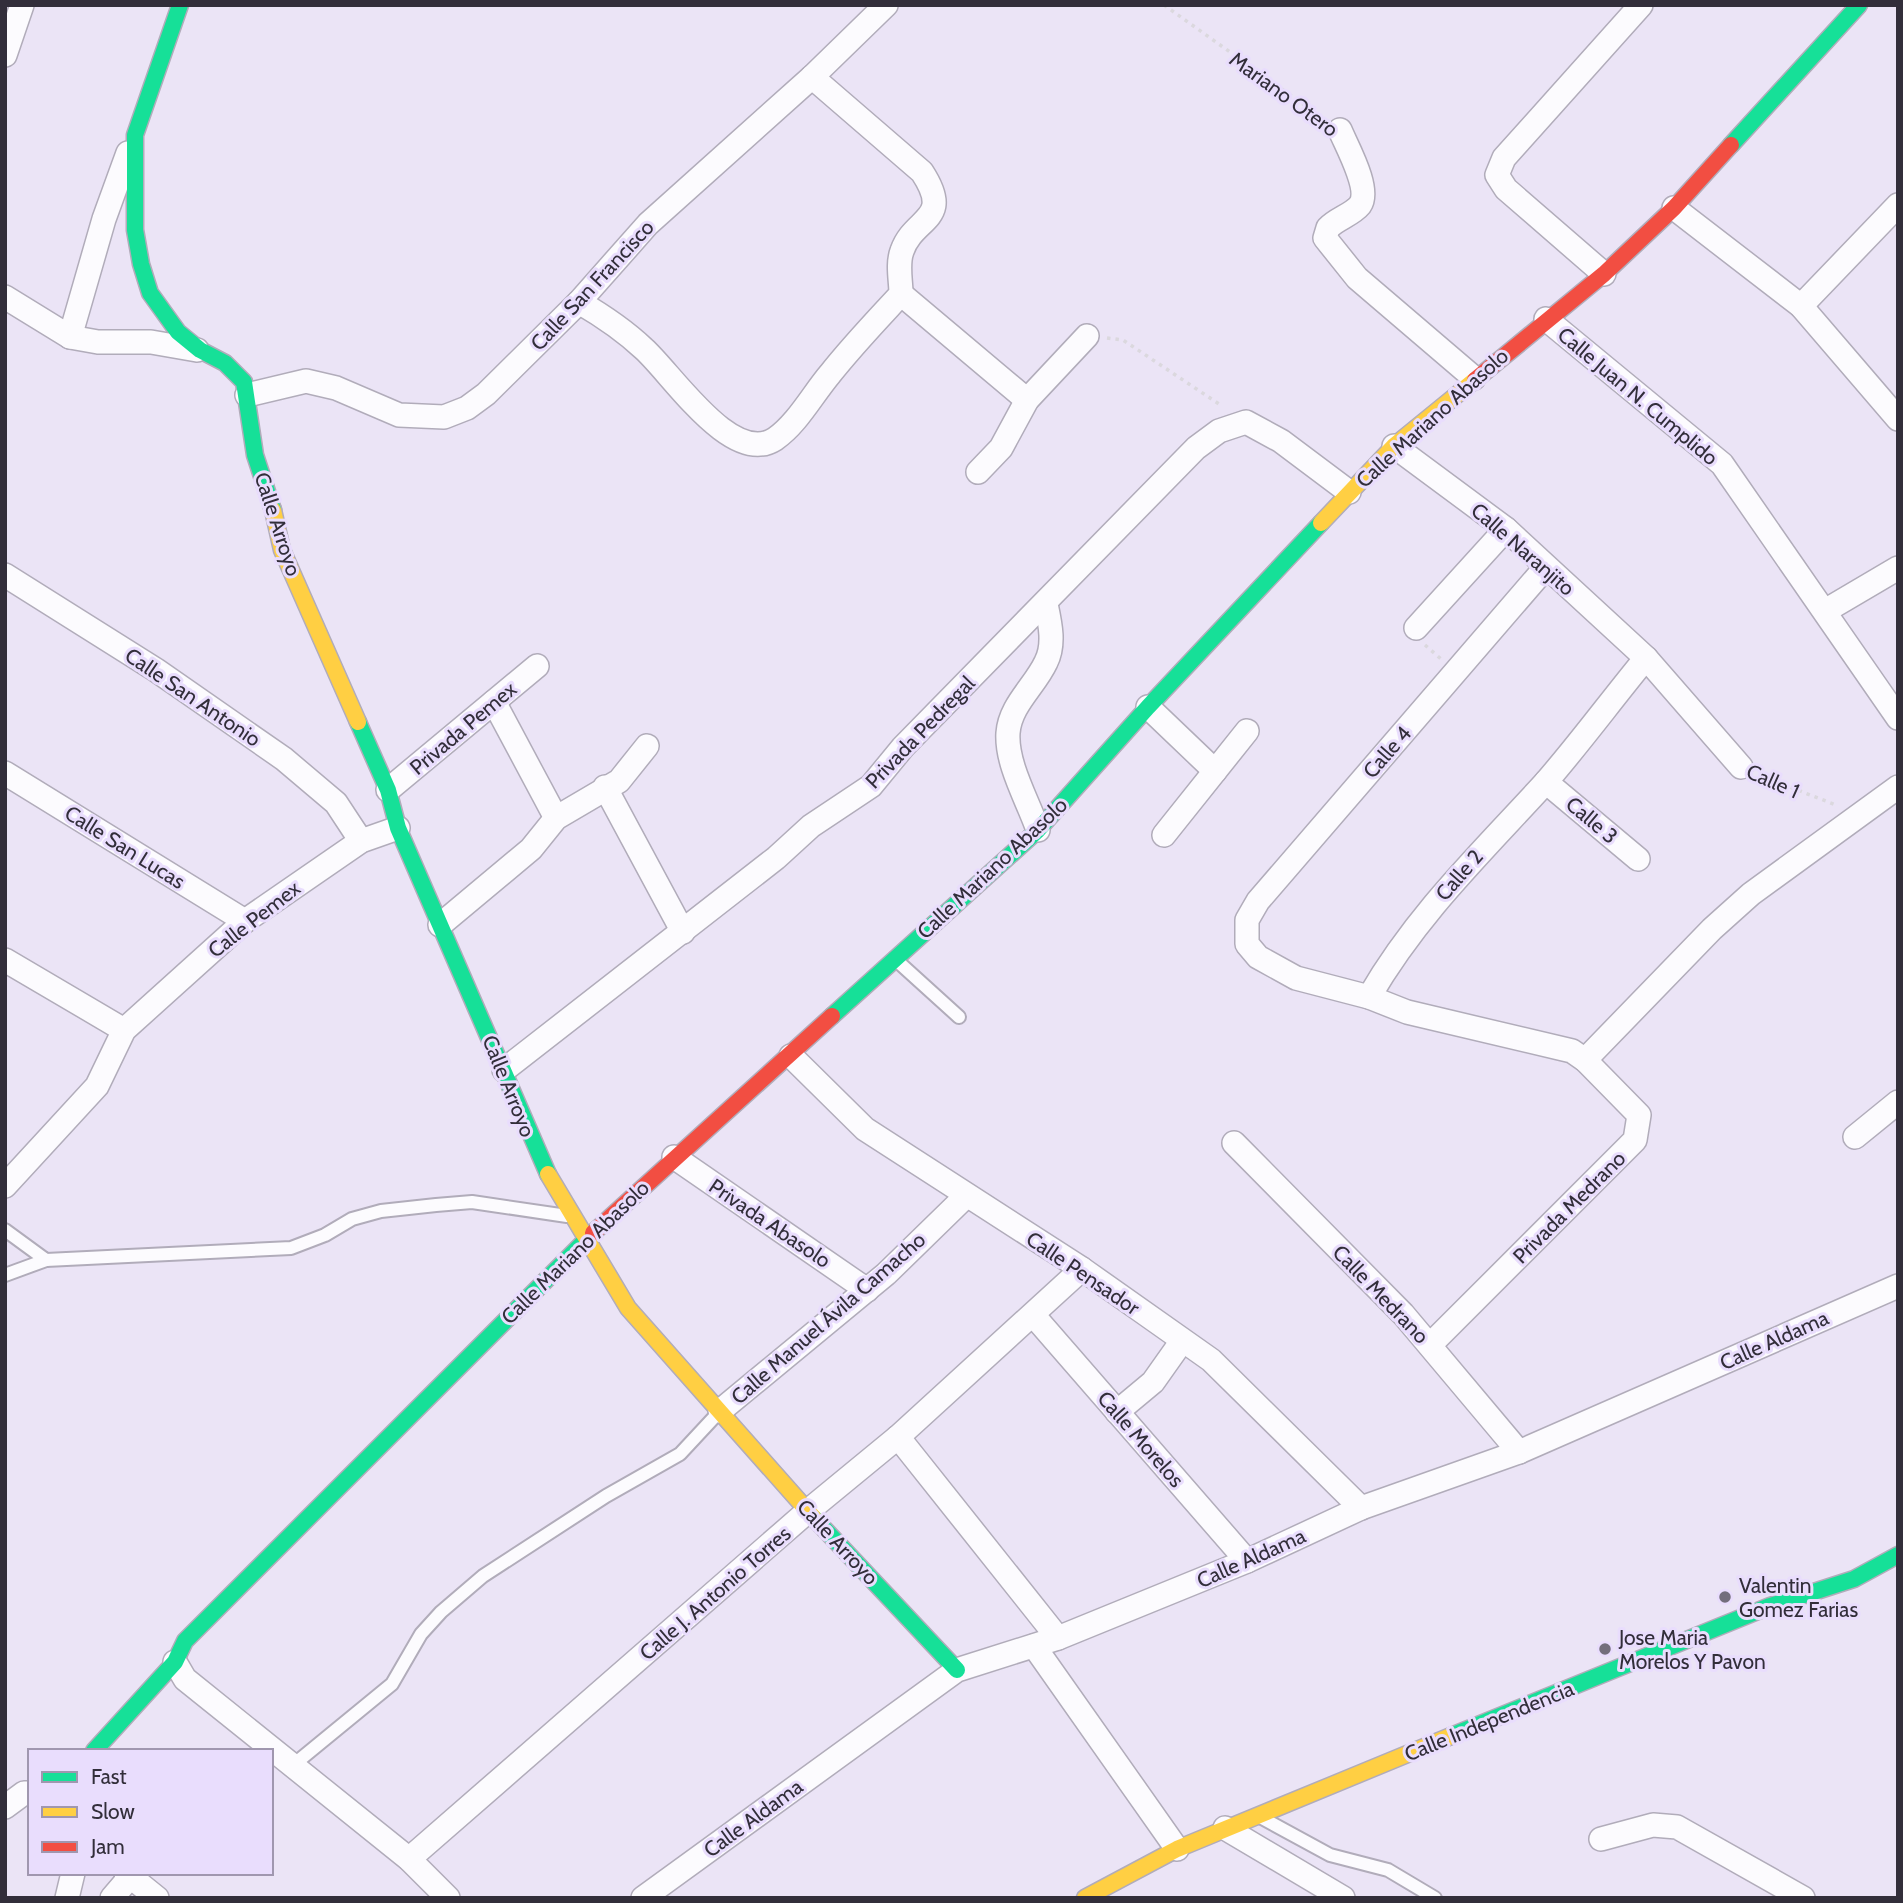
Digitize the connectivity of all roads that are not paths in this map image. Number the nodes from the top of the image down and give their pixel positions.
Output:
1 (22, 5) edge
2 (180, 5) edge
3 (886, 5) edge
4 (1641, 5) edge
5 (1859, 5) edge
6 (5, 55) edge
7 (812, 77) junction
8 (1340, 130) road end
9 (135, 135) junction
10 (1898, 205) edge
11 (1674, 208) junction
12 (1604, 274) junction
13 (901, 294) junction
14 (5, 297) edge
15 (579, 302) junction
16 (1801, 306) junction
17 (1546, 319) junction
18 (1087, 336) road end
19 (70, 337) junction
20 (200, 351) junction
21 (1474, 378) junction
22 (247, 395) junction
23 (1027, 400) junction
24 (1898, 419) edge
25 (1394, 446) junction
26 (978, 472) dead end
27 (1349, 492) junction
28 (1506, 529) junction
29 (1546, 567) junction
30 (1898, 568) edge
31 (5, 575) edge
32 (1046, 604) junction
33 (1825, 611) junction
34 (1416, 628) road end
35 (1646, 658) junction
36 (537, 666) dead end
37 (495, 702) junction
38 (1148, 707) junction
39 (1898, 718) edge
40 (1247, 731) dead end
41 (648, 746) dead end
42 (1741, 768) road end
43 (1215, 771) junction
44 (5, 773) edge
45 (1546, 782) junction
46 (605, 787) junction
47 (1898, 787) edge
48 (388, 790) junction
49 (556, 818) junction
50 (398, 828) junction
51 (1038, 830) junction
52 (1164, 835) dead end
53 (361, 841) junction
54 (1638, 859) dead end
55 (245, 921) junction
56 (440, 925) junction
57 (683, 932) junction
58 (895, 959) junction
59 (5, 960) edge
60 (1369, 997) junction
61 (959, 1017) dead end
62 (124, 1030) junction
63 (790, 1056) junction
64 (1585, 1060) junction
65 (504, 1070) junction
66 (1898, 1102) edge
67 (1855, 1137) dead end
68 (1234, 1143) dead end
69 (674, 1157) junction
70 (8, 1179) edge
71 (966, 1196) junction
72 (574, 1217) junction
73 (5, 1230) edge
74 (587, 1238) junction
75 (46, 1260) junction
76 (1082, 1269) junction
77 (5, 1275) edge
78 (1898, 1286) edge
79 (867, 1290) junction
80 (1034, 1316) junction
81 (1182, 1341) junction
82 (1430, 1345) junction
83 (720, 1411) junction
84 (1117, 1412) junction
85 (898, 1437) junction
86 (1519, 1452) junction
87 (1361, 1508) junction
88 (808, 1511) junction
89 (1898, 1555) edge
90 (1247, 1562) junction
91 (1058, 1638) junction
92 (1034, 1646) junction
93 (175, 1662) junction
94 (957, 1670) junction
95 (96, 1749) edge
96 (271, 1749) edge
97 (273, 1751) edge
98 (292, 1766) junction
99 (28, 1793) edge
100 (5, 1807) edge
101 (1257, 1815) junction
102 (1225, 1828) junction
103 (1601, 1839) dead end
104 (1177, 1849) junction
105 (409, 1859) junction
106 (73, 1875) edge
107 (128, 1875) edge
108 (67, 1898) edge
109 (112, 1898) edge
110 (157, 1898) edge
111 (448, 1898) edge
112 (643, 1898) edge
113 (1085, 1898) edge
114 (1343, 1898) edge
115 (1435, 1898) edge
116 (1802, 1898) edge

1 - 6 street
2 - 9 street
3 - 7 street, Calle San Francisco
4 - 12 street
5 - 11 street, Calle Mariano Abasolo
7 - 13 street
7 - 15 street, Calle San Francisco
8 - 21 street, Mariano Otero
9 - 19 street
9 - 20 street
10 - 16 street
11 - 12 street, Calle Mariano Abasolo
11 - 16 street
12 - 17 street, Calle Mariano Abasolo
13 - 15 street
13 - 23 street
14 - 19 street
15 - 22 street, Calle San Francisco
16 - 24 street
17 - 21 street, Calle Mariano Abasolo
17 - 33 street, Calle Juan N. Cumplido
18 - 23 street
19 - 20 street
20 - 22 street
21 - 25 street, Calle Mariano Abasolo
22 - 48 street, Calle Arroyo
23 - 26 street
25 - 27 street, Calle Mariano Abasolo
25 - 28 street, Calle Naranjito
27 - 32 street, Privada Pedregal
27 - 38 street, Calle Mariano Abasolo
28 - 29 street, Calle Naranjito
28 - 34 street
29 - 35 street, Calle Naranjito
29 - 60 street, Calle 4
30 - 33 street
31 - 53 street, Calle San Antonio
32 - 51 street
32 - 57 street, Privada Pedregal
33 - 39 street, Calle Juan N. Cumplido
35 - 42 street, Calle 1
35 - 45 street, Calle 2
36 - 37 street, Privada Pemex
37 - 48 street, Privada Pemex
37 - 49 street
38 - 43 street
38 - 51 street, Calle Mariano Abasolo
40 - 43 street
41 - 46 street
43 - 52 street
44 - 55 street, Calle San Lucas
45 - 54 street, Calle 3
45 - 60 street, Calle 2
46 - 49 street
46 - 57 street
47 - 64 street
48 - 50 street, Calle Arroyo
49 - 56 street
50 - 53 street, Calle Pemex
50 - 56 street, Calle Arroyo
51 - 58 street, Calle Mariano Abasolo
53 - 55 street, Calle Pemex
55 - 62 street, Calle Pemex
56 - 65 street, Calle Arroyo
57 - 65 street, Privada Pedregal
58 - 61 lane
58 - 63 street, Calle Mariano Abasolo
59 - 62 street
60 - 64 street
62 - 70 street
63 - 69 street, Calle Mariano Abasolo
63 - 71 street, Calle Pensador
64 - 82 street, Privada Medrano
65 - 72 street, Calle Arroyo
66 - 67 street
68 - 82 street, Calle Medrano
69 - 74 street, Calle Mariano Abasolo
69 - 79 street, Privada Abasolo
71 - 76 street, Calle Pensador
71 - 79 street, Calle Manuel Ávila Camacho
72 - 74 street, Calle Arroyo
72 - 75 lane
73 - 75 lane
74 - 83 street, Calle Arroyo
74 - 93 street, Calle Mariano Abasolo
75 - 77 lane
76 - 80 street, Calle J. Antonio Torres
76 - 81 street, Calle Pensador
78 - 86 street, Calle Aldama
79 - 83 street, Calle Manuel Ávila Camacho
80 - 84 street, Calle Morelos
80 - 85 street, Calle J. Antonio Torres
81 - 84 street
81 - 87 street, Calle Pensador
82 - 86 street, Calle Medrano
83 - 88 street, Calle Arroyo
83 - 98 lane
84 - 90 street, Calle Morelos
85 - 88 street, Calle J. Antonio Torres
85 - 91 street
86 - 87 street, Calle Aldama
87 - 90 street, Calle Aldama
88 - 94 street, Calle Arroyo
88 - 105 street, Calle J. Antonio Torres
89 - 101 street, Calle Independencia
90 - 91 street, Calle Aldama
91 - 92 street, Calle Aldama
92 - 94 street, Calle Aldama
92 - 104 street
93 - 95 street, Calle Mariano Abasolo
93 - 96 street
94 - 112 street, Calle Aldama
97 - 98 street
98 - 105 street
99 - 100 street
101 - 102 street, Calle Independencia
101 - 115 lane
102 - 104 street, Calle Independencia
102 - 114 street
103 - 116 street
104 - 113 street, Calle Independencia
105 - 111 street
106 - 108 street
107 - 109 street
107 - 110 street

